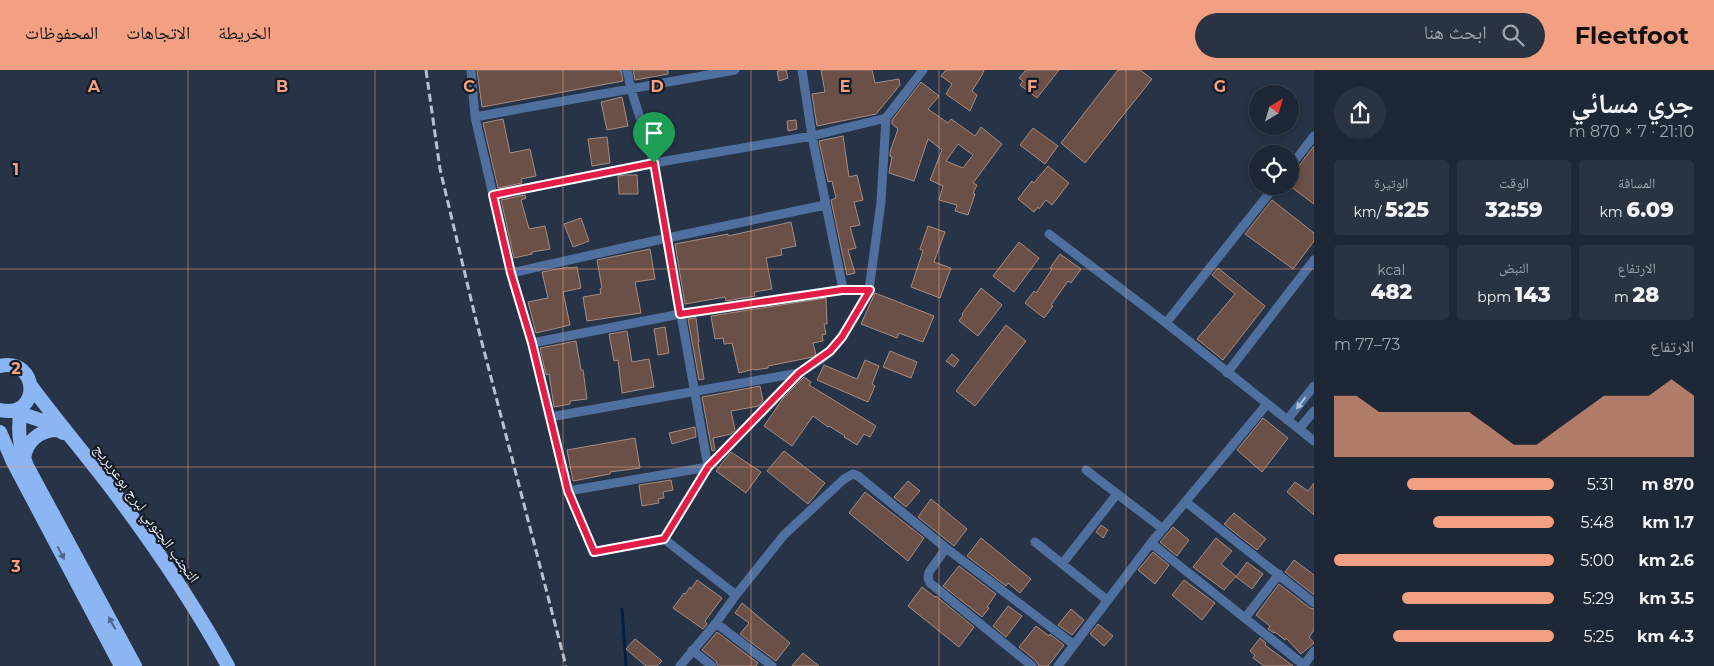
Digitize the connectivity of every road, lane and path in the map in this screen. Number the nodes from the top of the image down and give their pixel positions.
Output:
1 (471, 70) edge
2 (627, 70) edge
3 (735, 70) edge
4 (802, 70) edge
5 (923, 70) edge
6 (631, 89) junction
7 (475, 117) junction
8 (886, 118) junction
9 (812, 136) junction
10 (1314, 136) edge
11 (1299, 155) edge
12 (654, 163) junction
13 (493, 195) junction
14 (1267, 195) edge
15 (825, 205) junction
16 (1049, 234) dead end
17 (667, 238) junction
18 (1314, 260) edge
19 (511, 273) junction
20 (842, 290) junction
21 (870, 290) junction
22 (680, 314) junction
23 (1166, 323) junction
24 (532, 343) junction
25 (1, 366) edge
26 (799, 373) junction
27 (1227, 373) junction
28 (31, 386) junction
29 (1314, 386) edge
30 (694, 391) junction
31 (1267, 404) junction
32 (14, 411) edge
33 (1314, 411) edge
34 (550, 417) junction
35 (1287, 420) junction
36 (58, 430) junction
37 (1299, 430) junction
38 (0, 432) edge
39 (74, 441) junction
40 (1314, 441) edge
41 (24, 458) junction
42 (708, 467) junction
43 (1086, 470) dead end
44 (568, 491) junction
45 (1117, 494) junction
46 (1186, 502) junction
47 (1163, 529) junction
48 (664, 539) junction
49 (1035, 542) dead end
50 (1151, 543) junction
51 (946, 548) junction
52 (1062, 564) junction
53 (1278, 574) junction
54 (736, 596) junction
55 (1108, 600) junction
56 (1314, 603) edge
57 (1245, 618) junction
58 (716, 622) junction
59 (1074, 644) junction
60 (692, 650) junction
61 (1314, 652) edge
62 (121, 666) edge
63 (136, 666) edge
64 (228, 666) edge
65 (680, 666) edge
66 (712, 666) edge
67 (772, 666) edge
68 (1032, 666) edge
69 (1058, 666) edge
70 (1304, 666) edge

1 - 7 street
2 - 6 street
3 - 6 street
4 - 9 street
5 - 8 street
6 - 7 street
6 - 12 street
7 - 13 street
8 - 9 street
8 - 21 street
9 - 12 street
9 - 15 street
10 - 11 street
12 - 13 street
12 - 17 street
13 - 19 street
14 - 23 street
15 - 17 street
15 - 20 street
16 - 23 street
17 - 19 street
17 - 22 street
18 - 27 street
19 - 24 street
20 - 21 street
20 - 22 street
21 - 26 street
22 - 24 street
22 - 30 street
23 - 27 street
24 - 34 street
25 - 28 highway, التجنب الجنوبي لبرج بوعريريج
26 - 30 street
26 - 42 street
27 - 31 street
28 - 32 highway
28 - 39 highway, التجنب الجنوبي لبرج بوعريريج
29 -> 35 street
30 - 34 street
30 - 42 street
31 - 35 street
31 - 46 street
32 - 36 highway
32 - 41 highway
33 - 37 street
34 - 44 street
35 - 37 street
36 - 39 highway
36 - 41 highway
37 - 40 street
38 -> 62 highway
39 - 64 highway, التجنب الجنوبي لبرج بوعريريج
63 -> 41 highway
42 - 44 street
42 - 48 street
43 - 45 street
44 - 48 street
45 - 47 street
45 - 52 street
46 - 47 street
46 - 53 street
47 - 50 street
48 - 54 street
49 - 52 street
50 - 55 street
50 - 57 street
51 - 54 street
51 - 59 street
51 - 68 street
52 - 55 street
53 - 56 street
53 - 57 street
54 - 58 street
55 - 59 street
57 - 70 street
58 - 60 street
58 - 67 street
59 - 69 street
60 - 65 street
60 - 66 street
61 - 70 street

